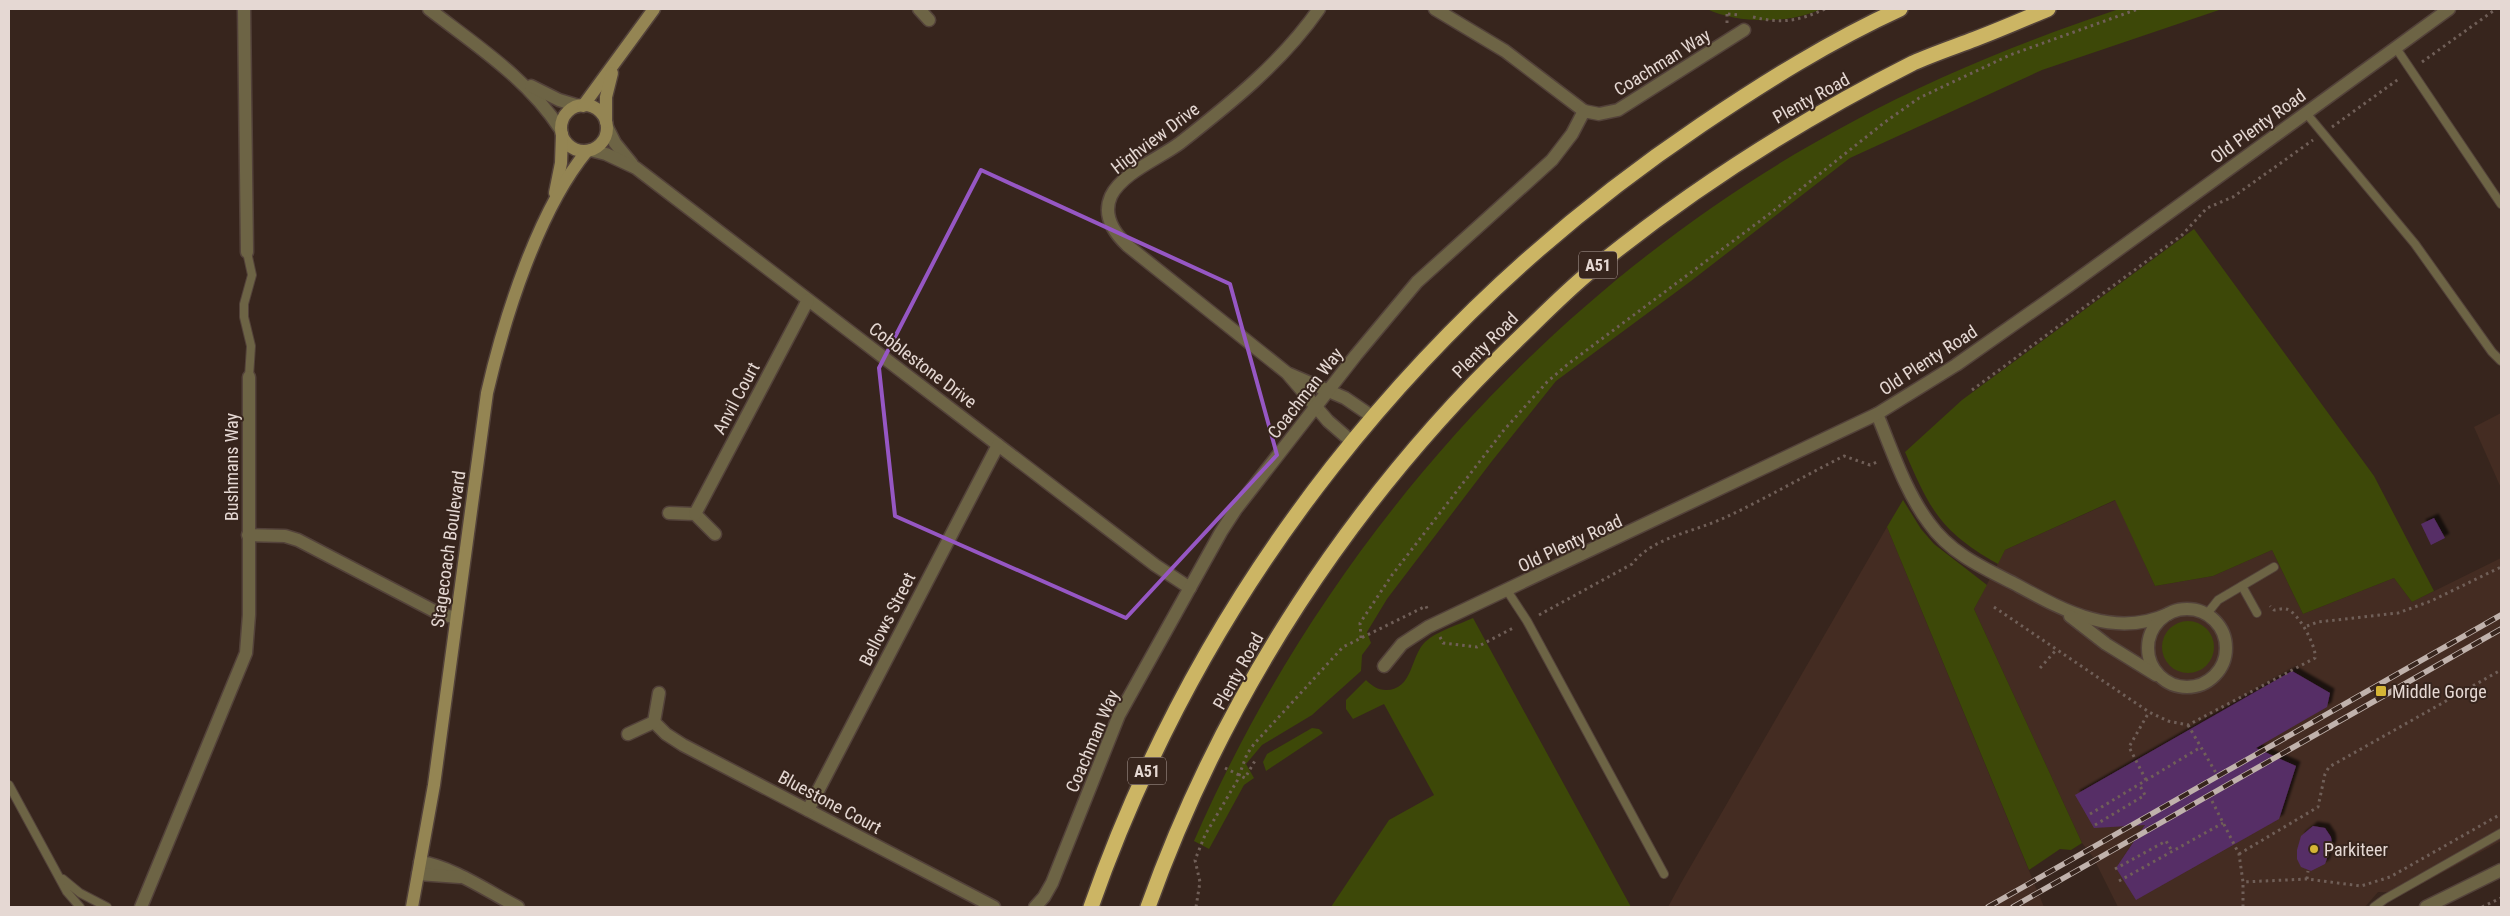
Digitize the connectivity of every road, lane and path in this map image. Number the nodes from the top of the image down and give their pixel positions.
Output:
1 (244, 9) edge
2 (429, 9) edge
3 (654, 9) edge
4 (919, 9) edge
5 (1320, 9) edge
6 (1435, 9) edge
7 (1826, 9) edge
8 (1900, 9) edge
9 (2048, 9) edge
10 (2138, 9) edge
11 (2448, 9) edge
12 (2496, 9) edge
13 (1728, 14) dead end
14 (1742, 15) dead end
15 (1750, 17) dead end
16 (929, 20) dead end
17 (1744, 30) dead end
18 (2396, 48) junction
19 (613, 68) junction
20 (2410, 71) junction
21 (524, 83) junction
22 (581, 106) junction
23 (1584, 111) junction
24 (2306, 113) junction
25 (606, 124) junction
26 (562, 132) junction
27 (2323, 133) junction
28 (588, 151) junction
29 (636, 168) junction
30 (2501, 204) edge
31 (553, 205) junction
32 (247, 252) joint
33 (808, 300) junction
34 (2501, 361) edge
35 (1287, 373) junction
36 (249, 376) joint
37 (1972, 390) dead end
38 (1328, 391) junction
39 (1316, 407) junction
40 (1877, 414) junction
41 (1373, 418) junction
42 (1351, 441) junction
43 (998, 445) junction
44 (1895, 455) junction
45 (669, 513) dead end
46 (695, 514) junction
47 (715, 534) dead end
48 (248, 535) junction
49 (2274, 567) dead end
50 (2501, 567) edge
51 (2254, 579) junction
52 (2242, 586) junction
53 (1190, 588) junction
54 (1508, 592) junction
55 (1994, 607) dead end
56 (2064, 611) junction
57 (2168, 614) junction
58 (2206, 614) junction
59 (2256, 614) dead end
60 (456, 618) junction
61 (1527, 621) junction
62 (1434, 624) junction
63 (2307, 626) dead end
64 (1361, 638) junction
65 (2057, 649) junction
66 (1384, 666) dead end
67 (2040, 668) dead end
68 (2501, 670) edge
69 (2165, 680) junction
70 (658, 693) dead end
71 (2150, 712) junction
72 (654, 722) junction
73 (2188, 726) junction
74 (628, 734) dead end
75 (2200, 747) junction
76 (1256, 759) dead end
77 (1211, 761) junction
78 (2216, 773) dead end
79 (1240, 775) junction
80 (2146, 780) junction
81 (2139, 784) junction
82 (9, 785) edge
83 (2212, 801) dead end
84 (808, 810) junction
85 (2090, 814) dead end
86 (2501, 814) edge
87 (2223, 823) junction
88 (2095, 825) dead end
89 (2501, 833) edge
90 (2172, 851) junction
91 (2239, 854) junction
92 (54, 867) junction
93 (419, 868) junction
94 (2114, 869) dead end
95 (2501, 870) edge
96 (2308, 871) dead end
97 (1664, 874) dead end
98 (2307, 879) junction
99 (2119, 881) dead end
100 (2243, 882) junction
101 (2501, 898) edge
102 (80, 907) edge
103 (107, 907) edge
104 (140, 907) edge
105 (412, 907) edge
106 (518, 907) edge
107 (994, 907) edge
108 (1035, 907) edge
109 (1091, 907) edge
110 (1148, 907) edge
111 (1196, 907) edge
112 (2243, 907) edge
113 (2374, 907) edge
114 (2426, 907) edge
115 (2482, 907) edge

1 - 32 street, Bushmans Way
2 - 21 street
3 - 19 street
4 - 16 street
5 - 35 street, Highview Drive
6 - 23 street
7 - 15 path
8 - 41 highway, Plenty Road / A51
9 - 77 highway, Plenty Road / A51
10 - 64 path
11 - 18 street, Old Plenty Road
12 - 20 path
13 - 14 path
17 - 23 street, Coachman Way
18 - 20 lane
18 - 24 street, Old Plenty Road
19 - 22 street
19 - 25 street
20 - 27 path
20 - 30 lane
21 - 22 street
21 - 26 street
22 - 25 street
22 - 26 street
23 - 38 street, Coachman Way
24 - 27 lane
24 - 40 street, Old Plenty Road
25 - 28 street
25 - 29 street, Cobblestone Drive
26 - 28 street
26 - 31 street, Stagecoach Boulevard
27 - 34 lane
27 - 37 path
28 - 29 street, Cobblestone Drive
28 - 31 street, Stagecoach Boulevard
29 - 33 street, Cobblestone Drive
31 - 60 street, Stagecoach Boulevard
32 - 36 lane, Bushmans Way
33 - 43 street, Cobblestone Drive
33 - 46 street, Anvil Court
35 - 38 street, Highview Drive
35 - 39 street, Highview Drive
36 - 48 street, Bushmans Way
38 - 39 street, Coachman Way
38 - 41 street, Highview Drive
39 - 42 street, Highview Drive
39 - 53 street, Coachman Way
40 - 44 street
40 - 54 street, Old Plenty Road
41 - 42 highway, Plenty Road / A51
42 - 109 highway, Plenty Road / A51
43 - 53 street, Cobblestone Drive
43 - 84 street, Bellows Street
44 - 56 street
44 - 61 path
45 - 46 street
46 - 47 street
48 - 60 street
48 - 104 street, Bushmans Way
49 - 51 lane
50 - 63 path
51 - 52 lane
51 - 73 path
52 - 58 lane
52 - 59 lane
53 - 108 street, Coachman Way
54 - 61 lane
54 - 62 street, Old Plenty Road
55 - 65 path
56 - 57 street
56 - 69 street
57 - 58 street
57 - 69 street
58 - 69 street
60 - 93 street, Stagecoach Boulevard
61 - 62 path
61 - 97 lane
62 - 64 path
62 - 66 street, Old Plenty Road
64 - 79 path
65 - 67 path
65 - 71 path
68 - 91 path
70 - 72 street
71 - 73 path
71 - 80 path
72 - 74 street
72 - 84 street, Bluestone Court
73 - 75 path
75 - 78 path
75 - 80 path
76 - 79 path
77 - 79 path
77 - 110 highway, Plenty Road / A51
79 - 111 path
80 - 81 path
81 - 85 path
81 - 88 path
82 - 92 lane
83 - 87 path
84 - 107 street, Bluestone Court
86 - 98 path
87 - 90 path
87 - 91 path
89 - 113 lane
90 - 94 path
90 - 99 path
91 - 100 path
92 - 102 lane
92 - 103 lane
93 - 105 street, Stagecoach Boulevard
93 - 106 street
95 - 114 street
96 - 98 path
98 - 100 path
100 - 112 path
101 - 115 path

